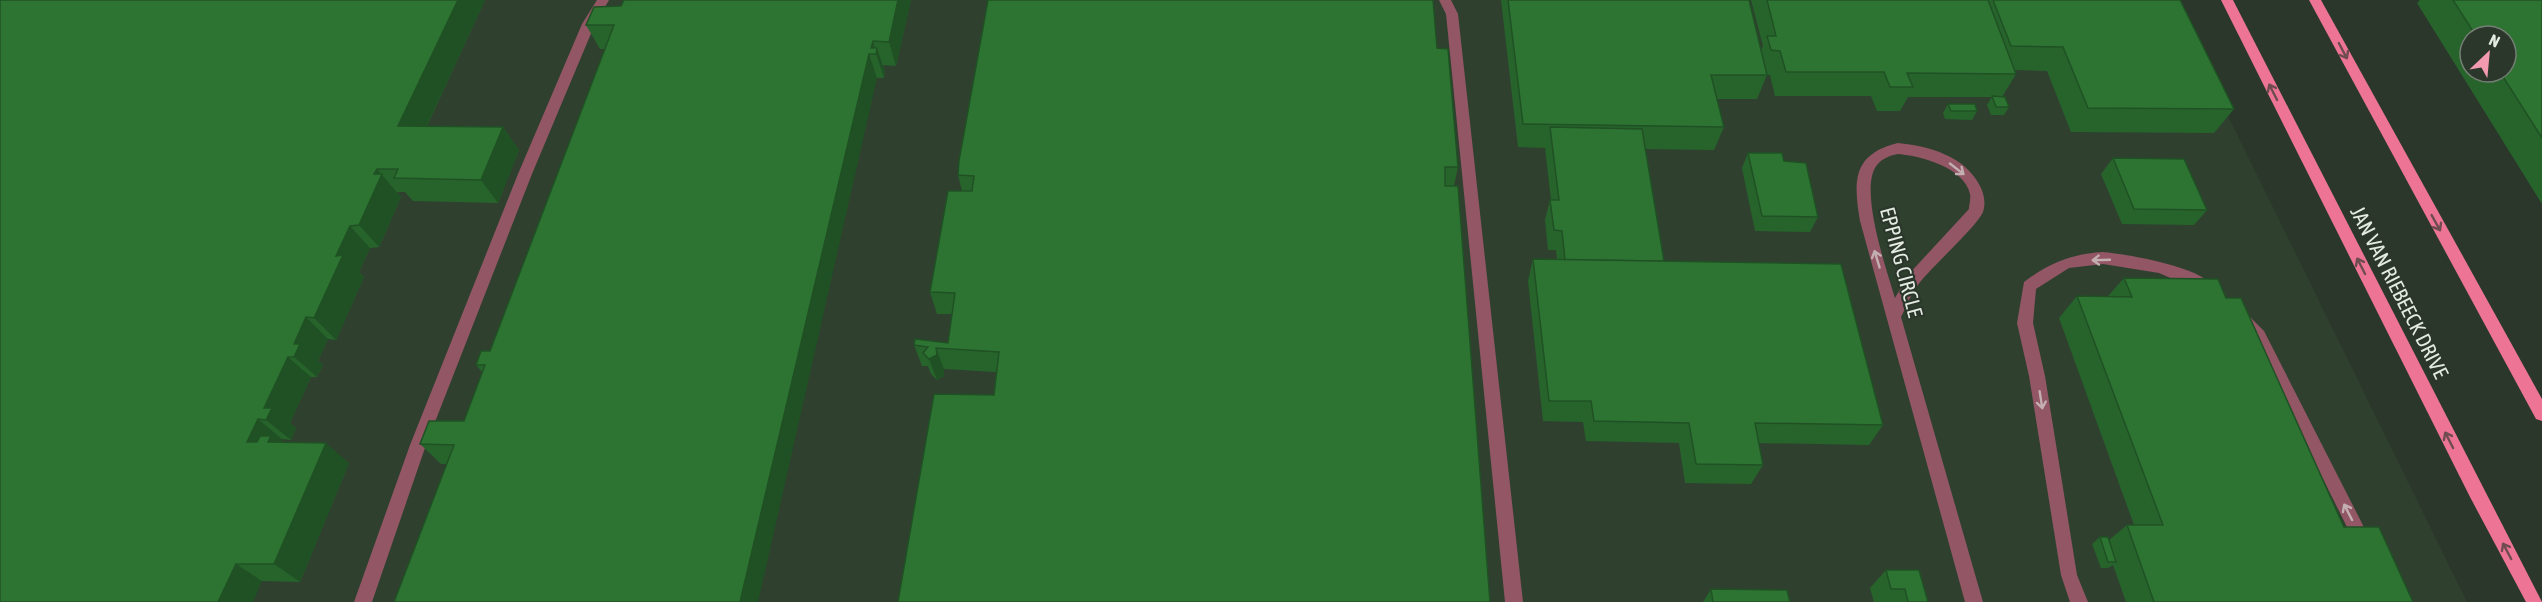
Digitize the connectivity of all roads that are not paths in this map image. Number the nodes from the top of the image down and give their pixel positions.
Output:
1 (603, 0) edge
2 (1446, 0) edge
3 (2227, 0) edge
4 (2315, 0) edge
5 (1894, 315) junction
6 (2542, 414) edge
7 (2372, 560) edge
8 (363, 602) edge
9 (1514, 602) edge
10 (1974, 602) edge
11 (2079, 602) edge
12 (2535, 602) edge

1 - 8 lane
2 - 9 lane
12 -> 3 main road, JAN VAN RIEBEECK DRIVE
4 -> 6 main road
5 -> 5 lane, EPPING CIRCLE
5 - 10 lane, EPPING CIRCLE
7 -> 11 lane

